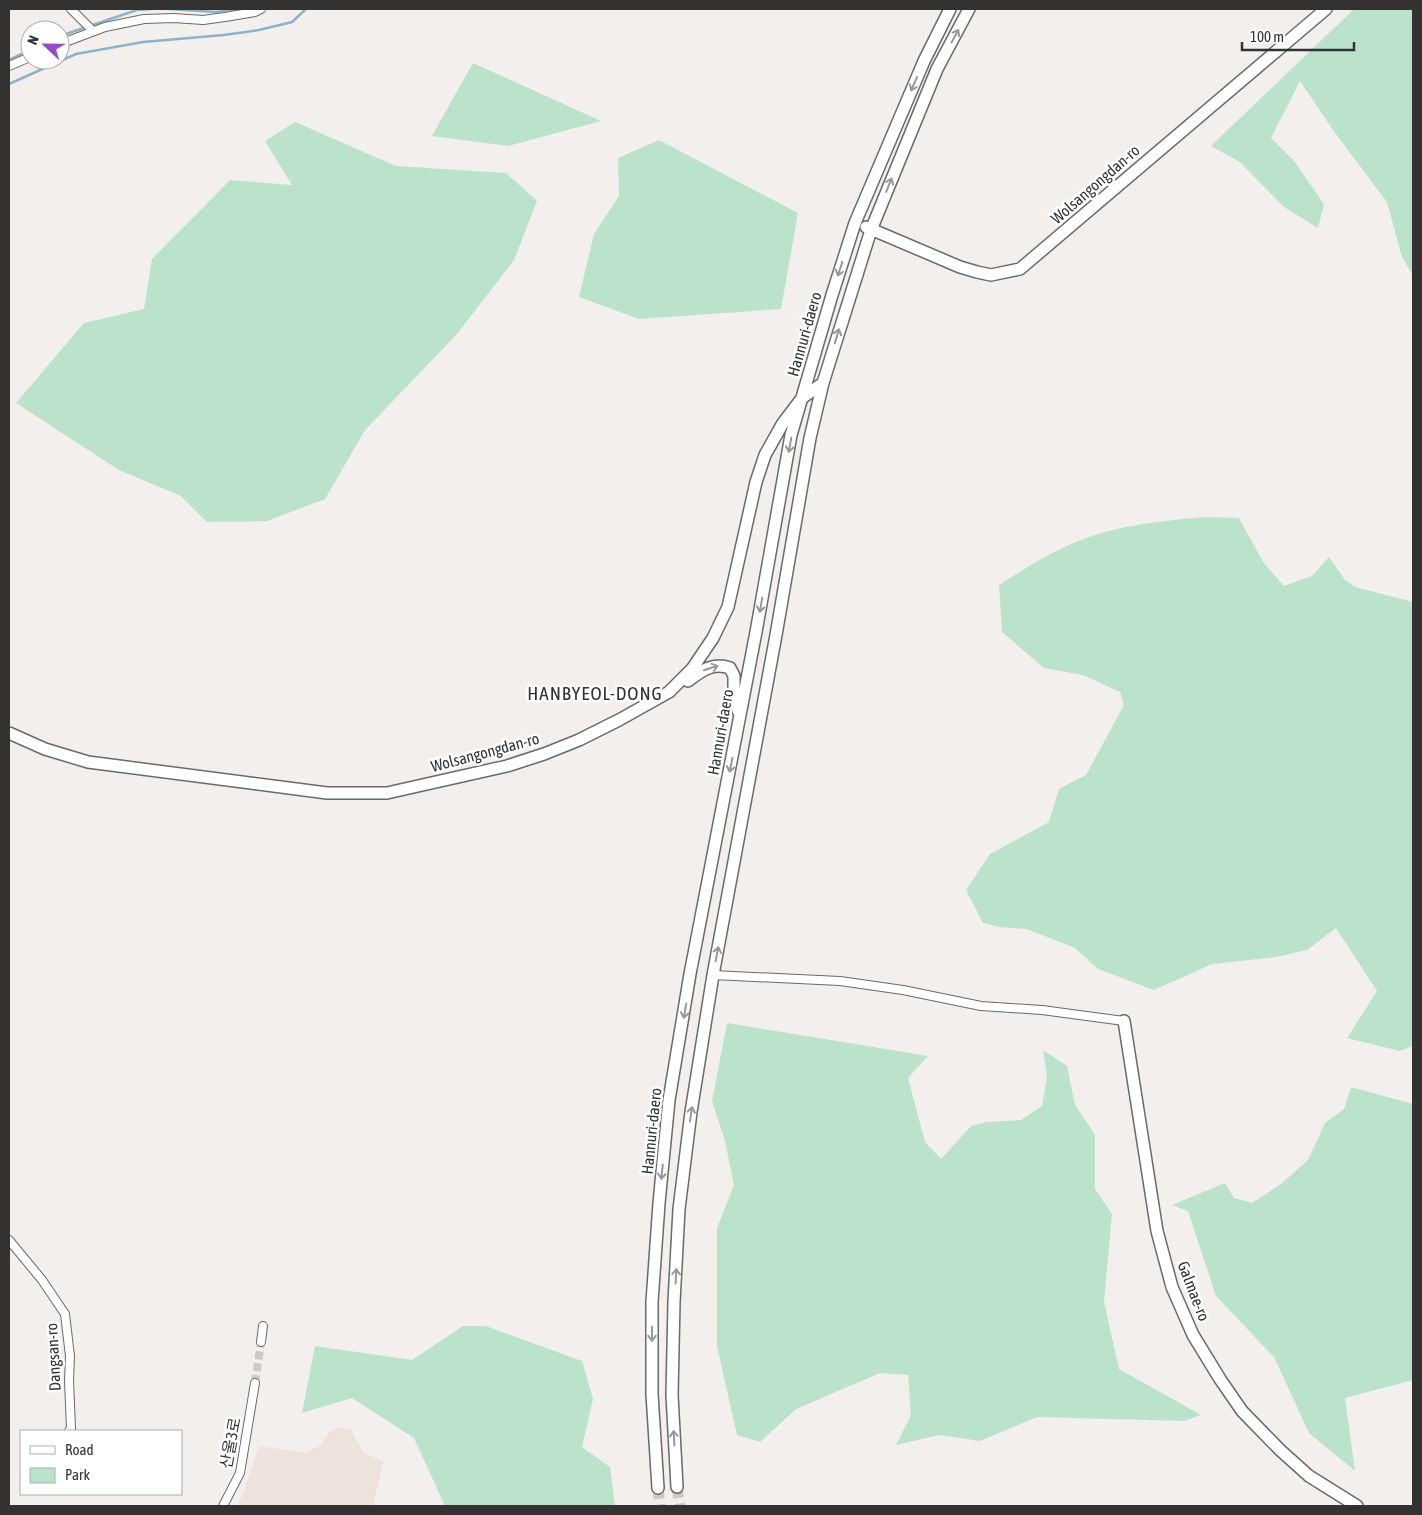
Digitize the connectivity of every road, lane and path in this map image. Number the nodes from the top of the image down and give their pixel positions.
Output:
1 (71, 9) edge
2 (261, 9) edge
3 (950, 9) edge
4 (969, 9) edge
5 (1326, 9) edge
6 (89, 28) junction
7 (70, 38) edge
8 (855, 223) junction
9 (871, 230) junction
10 (822, 383) junction
11 (802, 398) junction
12 (669, 692) junction
13 (740, 717) junction
14 (9, 733) edge
15 (713, 975) junction
16 (1124, 1021) joint
17 (9, 1240) edge
18 (263, 1326) dead end
19 (261, 1342) tunnel mouth
20 (255, 1383) tunnel mouth
21 (70, 1430) edge
22 (677, 1487) tunnel mouth
23 (658, 1488) tunnel mouth
24 (224, 1506) edge
25 (1357, 1506) edge

1 - 6 street
2 - 6 street
3 -> 8 street, Hannuri-daero
9 -> 4 street, Hannuri-daero
5 - 9 street, Wolsangongdan-ro
6 - 7 street
8 - 9 street, Wolsangongdan-ro
8 -> 11 street, Hannuri-daero
10 -> 9 street, Hannuri-daero
10 - 11 street, Wolsangongdan-ro
15 -> 10 street, Hannuri-daero
11 - 12 street, Wolsangongdan-ro
11 -> 13 street, Hannuri-daero
12 -> 13 street
12 - 14 street, Wolsangongdan-ro
13 -> 23 street, Hannuri-daero
15 - 16 street
22 -> 15 street, Hannuri-daero
16 - 25 street, Galmae-ro
17 - 21 street, Dangsan-ro
18 - 19 street
20 - 24 street, 산울3로

